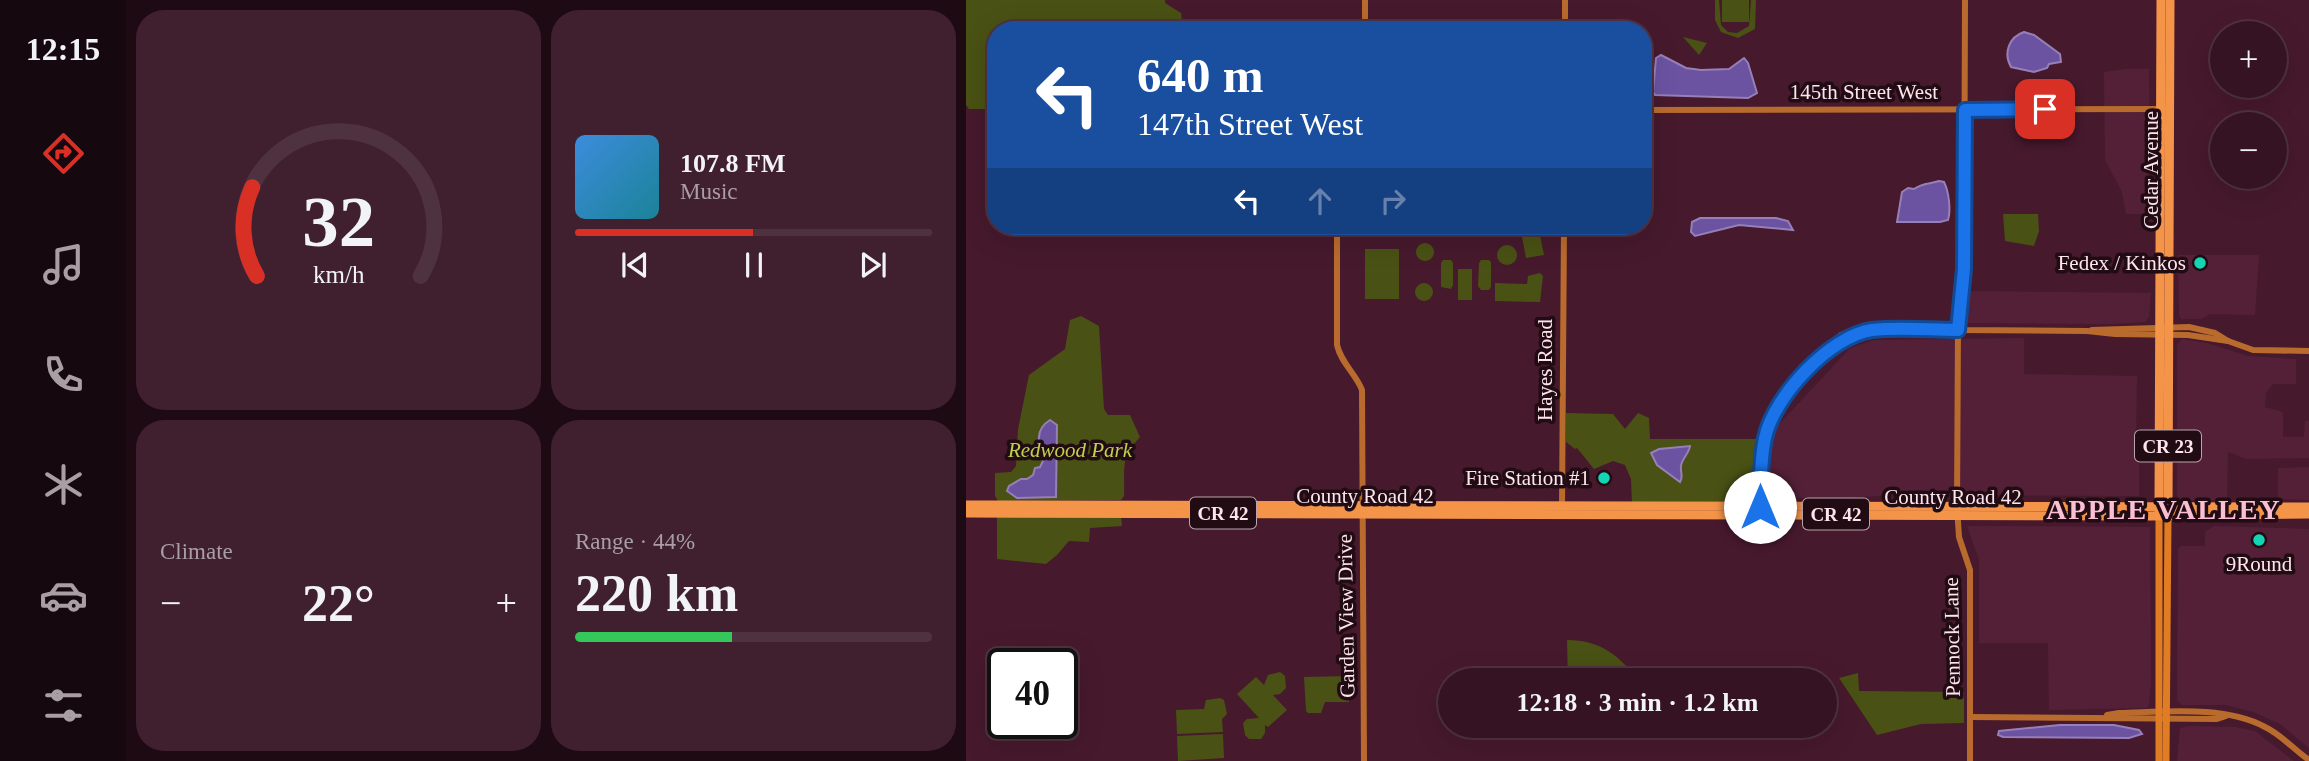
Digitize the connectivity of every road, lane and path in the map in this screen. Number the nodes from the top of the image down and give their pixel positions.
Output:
1 (1364, 0) edge
2 (1565, 0) edge
3 (1965, 0) edge
4 (2161, 0) edge
5 (2170, 0) edge
6 (1364, 21) edge
7 (1565, 21) edge
8 (2164, 109) junction
9 (1652, 110) edge
10 (1965, 110) junction
11 (1337, 235) edge
12 (1564, 235) edge
13 (1958, 330) junction
14 (2163, 331) junction
15 (2309, 351) edge
16 (966, 505) edge
17 (1760, 507) junction
18 (2309, 507) edge
19 (1562, 510) junction
20 (1362, 511) junction
21 (1957, 511) junction
22 (2164, 512) junction
23 (966, 513) edge
24 (2309, 514) edge
25 (2163, 716) junction
26 (1970, 717) junction
27 (2309, 760) edge
28 (1364, 761) edge
29 (1970, 761) edge
30 (2159, 761) edge
31 (2166, 761) edge

1 - 6 street
2 - 7 street
3 - 10 street, Pennock Lane
4 - 8 highway, Cedar Avenue / CR 23
5 - 8 highway, Cedar Avenue / CR 23
8 - 10 street, 145th Street West
8 - 14 highway, Cedar Avenue / CR 23
9 - 10 street, 145th Street West
10 - 13 street, Pennock Lane
11 - 20 street, Garden View Drive
12 - 19 street, Hayes Road
13 - 14 street
13 - 17 street
13 - 21 street, Pennock Lane
14 - 15 street
14 - 22 highway, Cedar Avenue / CR 23
16 - 20 highway, County Road 42 / CR 42
17 - 19 highway, County Road 42 / CR 42
17 - 21 highway, County Road 42 / CR 42
18 - 22 highway, County Road 42 / CR 42
19 - 20 highway, County Road 42 / CR 42
19 - 21 highway, County Road 42 / CR 42
20 - 23 highway, County Road 42 / CR 42
20 - 28 street, Garden View Drive
21 - 22 highway, County Road 42 / CR 42
21 - 26 street, Pennock Lane
22 - 24 highway, County Road 42 / CR 42
22 - 25 main road, Cedar Avenue / CR 23
25 - 26 street
25 - 27 street
25 - 30 main road, Cedar Avenue / CR 23
25 - 31 main road, Cedar Avenue / CR 23
26 - 29 street, Pennock Lane

